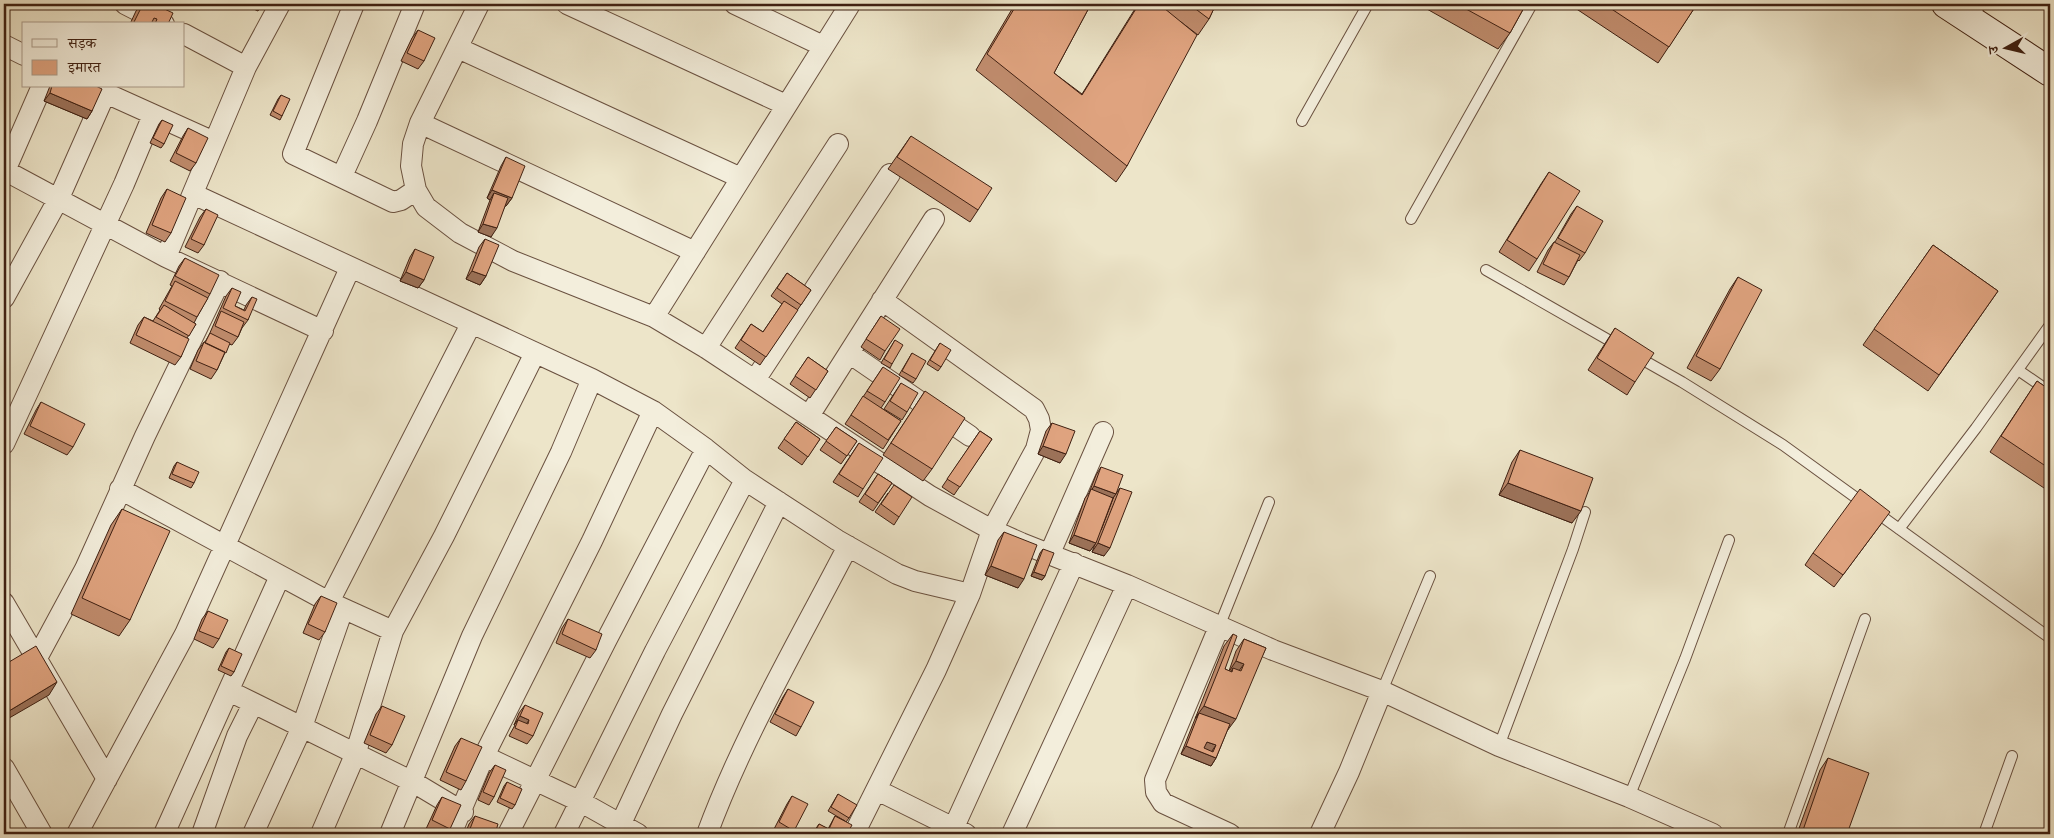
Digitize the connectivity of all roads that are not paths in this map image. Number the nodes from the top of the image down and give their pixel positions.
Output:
1 (125, 4) edge
2 (280, 4) edge
3 (354, 4) edge
4 (415, 4) edge
5 (479, 4) edge
6 (567, 4) edge
7 (735, 4) edge
8 (1368, 4) edge
9 (1532, 4) edge
10 (1946, 4) edge
11 (849, 6) dead end
12 (1975, 11) edge
13 (160, 22) edge
14 (185, 35) edge
15 (4, 45) edge
16 (822, 46) junction
17 (458, 48) junction
18 (22, 54) edge
19 (246, 67) junction
20 (2050, 72) edge
21 (41, 88) edge
22 (97, 90) edge
23 (786, 105) junction
24 (153, 116) junction
25 (1302, 121) dead end
26 (420, 123) junction
27 (214, 142) junction
28 (838, 144) dead end
29 (4, 172) edge
30 (890, 174) dead end
31 (342, 176) junction
32 (741, 178) junction
33 (416, 190) junction
34 (193, 194) junction
35 (59, 198) junction
36 (934, 219) dead end
37 (1411, 219) dead end
38 (106, 225) junction
39 (695, 252) junction
40 (166, 257) junction
41 (350, 268) junction
42 (1486, 270) dead end
43 (220, 281) junction
44 (4, 298) edge
45 (882, 300) junction
46 (654, 317) junction
47 (471, 324) junction
48 (2050, 325) edge
49 (323, 331) junction
50 (706, 348) junction
51 (850, 352) junction
52 (535, 353) junction
53 (2018, 370) junction
54 (592, 379) junction
55 (755, 380) junction
56 (2050, 392) edge
57 (653, 411) junction
58 (809, 416) junction
59 (1103, 432) dead end
60 (970, 436) dead end
61 (4, 444) edge
62 (706, 449) junction
63 (745, 480) junction
64 (120, 489) junction
65 (779, 502) junction
66 (1270, 502) dead end
67 (1585, 512) edge
68 (1900, 529) junction
69 (992, 530) junction
70 (1729, 540) dead end
71 (224, 546) junction
72 (848, 546) junction
73 (1050, 553) junction
74 (1074, 563) junction
75 (280, 576) junction
76 (1430, 576) dead end
77 (1127, 584) junction
78 (970, 594) junction
79 (4, 602) edge
80 (336, 606) junction
81 (1865, 620) dead end
82 (1219, 627) junction
83 (393, 631) junction
84 (2050, 638) edge
85 (37, 658) junction
86 (228, 690) junction
87 (1382, 692) junction
88 (253, 704) junction
89 (302, 727) junction
90 (1499, 746) junction
91 (355, 755) junction
92 (484, 756) junction
93 (2012, 756) dead end
94 (4, 768) edge
95 (107, 778) junction
96 (535, 780) junction
97 (413, 782) junction
98 (878, 790) junction
99 (1628, 797) junction
100 (581, 802) junction
101 (494, 826) edge
102 (618, 829) edge
103 (960, 831) edge
104 (42, 834) edge
105 (77, 834) edge
106 (164, 834) edge
107 (202, 834) edge
108 (253, 834) edge
109 (321, 834) edge
110 (390, 834) edge
111 (451, 834) edge
112 (564, 834) edge
113 (638, 834) edge
114 (707, 834) edge
115 (854, 834) edge
116 (1012, 834) edge
117 (1230, 834) edge
118 (1320, 834) edge
119 (1713, 834) edge
120 (1788, 834) edge
121 (1984, 834) edge

1 - 13 street
2 - 19 street
3 - 31 street
4 - 31 street
5 - 17 street
6 - 23 street
7 - 16 street
8 - 25 lane
9 - 37 lane
10 - 12 street
11 - 16 street
12 - 20 street
14 - 19 street
15 - 18 street
16 - 23 street
17 - 26 street
17 - 32 street
19 - 27 street
21 - 29 street
22 - 24 street
22 - 35 street
23 - 32 street
24 - 27 street
24 - 38 street
26 - 33 street
26 - 39 street
27 - 34 street
28 - 50 street
29 - 35 street
30 - 55 street
31 - 33 street
32 - 39 street
33 - 46 street
34 - 40 street
34 - 41 street
35 - 38 street
35 - 44 street
36 - 45 street
38 - 40 street
38 - 61 street
39 - 46 street
40 - 43 street
41 - 47 street
41 - 49 street
42 - 68 lane
43 - 49 street
43 - 64 street
45 - 51 street
45 - 69 street
46 - 50 street
47 - 52 street
47 - 80 street
48 - 53 lane
49 - 71 street
50 - 55 street
51 - 58 street
51 - 60 street
52 - 54 street
52 - 83 street
53 - 56 lane
53 - 68 lane
54 - 57 street
54 - 97 street
55 - 58 street
57 - 62 street
57 - 92 street
58 - 69 street
59 - 73 street
62 - 63 street
62 - 96 street
63 - 65 street
63 - 100 street
64 - 71 street
64 - 85 street
65 - 72 street
65 - 102 street
66 - 82 lane
67 - 90 lane
68 - 84 lane
69 - 73 street
69 - 78 street
70 - 99 lane
71 - 75 street
71 - 95 street
72 - 78 street
72 - 114 street
73 - 74 street
74 - 77 street
74 - 103 street
75 - 80 street
75 - 86 street
76 - 87 lane
77 - 82 street
77 - 116 street
78 - 98 street
79 - 85 street
80 - 83 street
80 - 89 street
81 - 120 lane
82 - 87 street
82 - 117 street
83 - 91 street
85 - 95 street
86 - 88 street
86 - 106 street
87 - 90 street
87 - 118 street
88 - 89 street
88 - 107 street
89 - 91 street
89 - 108 street
90 - 99 street
91 - 97 street
91 - 109 street
92 - 96 street
92 - 101 street
93 - 121 lane
94 - 104 street
95 - 105 street
96 - 100 street
96 - 101 street
97 - 101 street
97 - 110 street
98 - 103 street
98 - 115 street
99 - 119 street
100 - 102 street
100 - 112 street
101 - 111 street
102 - 113 street

